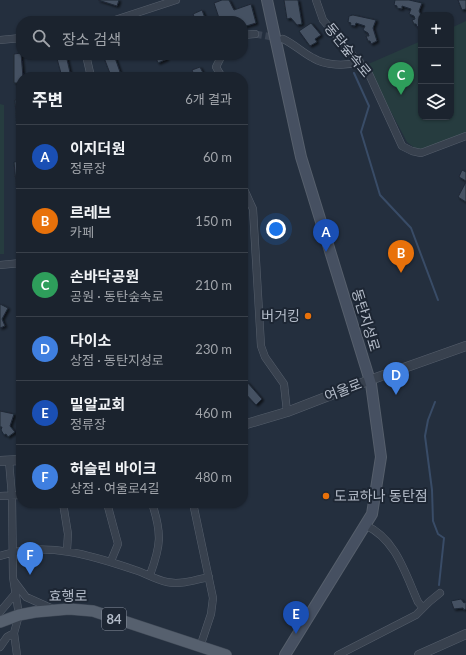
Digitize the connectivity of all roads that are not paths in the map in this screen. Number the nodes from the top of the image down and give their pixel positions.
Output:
1 (176, 0) edge
2 (267, 0) edge
3 (316, 0) edge
4 (127, 16) edge
5 (255, 34) tunnel mouth
6 (248, 35) edge
7 (16, 38) edge
8 (284, 39) tunnel mouth
9 (0, 40) edge
10 (87, 60) edge
11 (219, 60) edge
12 (360, 62) junction
13 (90, 72) edge
14 (219, 72) edge
15 (466, 136) edge
16 (248, 198) edge
17 (16, 263) edge
18 (0, 265) edge
19 (466, 346) edge
20 (370, 380) junction
21 (287, 412) junction
22 (248, 424) edge
23 (16, 460) edge
24 (4, 461) edge
25 (0, 496) edge
26 (12, 496) junction
27 (16, 496) edge
28 (63, 508) edge
29 (108, 508) edge
30 (153, 508) edge
31 (194, 508) edge
32 (365, 525) junction
33 (67, 550) junction
34 (12, 552) junction
35 (0, 556) edge
36 (111, 562) junction
37 (150, 575) junction
38 (209, 577) junction
39 (13, 581) junction
40 (440, 593) dead end
41 (15, 594) junction
42 (423, 608) junction
43 (55, 610) junction
44 (0, 612) edge
45 (18, 615) junction
46 (0, 622) edge
47 (14, 633) junction
48 (466, 634) edge
49 (0, 647) edge
50 (200, 648) junction
51 (17, 655) edge
52 (226, 655) edge
53 (285, 655) edge
54 (338, 655) edge
55 (419, 655) edge

1 - 4 street
2 - 20 main road, 동탄지성로
3 - 12 street, 동탄숲속로
5 - 6 street
7 - 9 street
8 - 12 street
10 - 13 street
11 - 14 street
12 - 15 street, 동탄숲속로
16 - 21 street
17 - 18 street
19 - 20 street, 여울로
20 - 21 street, 여울로
20 - 32 main road, 동탄지성로
21 - 22 street, 여울로
23 - 24 street
24 - 26 street
25 - 26 street
26 - 27 street
26 - 34 street
28 - 33 street
29 - 36 street
30 - 37 street
31 - 38 street
32 - 42 street
32 - 53 main road, 동탄지성로
33 - 34 street
33 - 36 street
34 - 35 street
34 - 39 street
36 - 37 street
37 - 38 street
38 - 50 street
39 - 41 street
39 - 43 street
40 - 42 street
41 - 44 street
41 - 45 street
42 - 54 street
43 - 45 main road, 효행로 / 84
43 - 50 main road, 효행로 / 84
45 - 46 main road, 효행로 / 84
45 - 47 street
47 - 49 street
47 - 51 street
48 - 55 street
50 - 52 main road, 효행로 / 84

